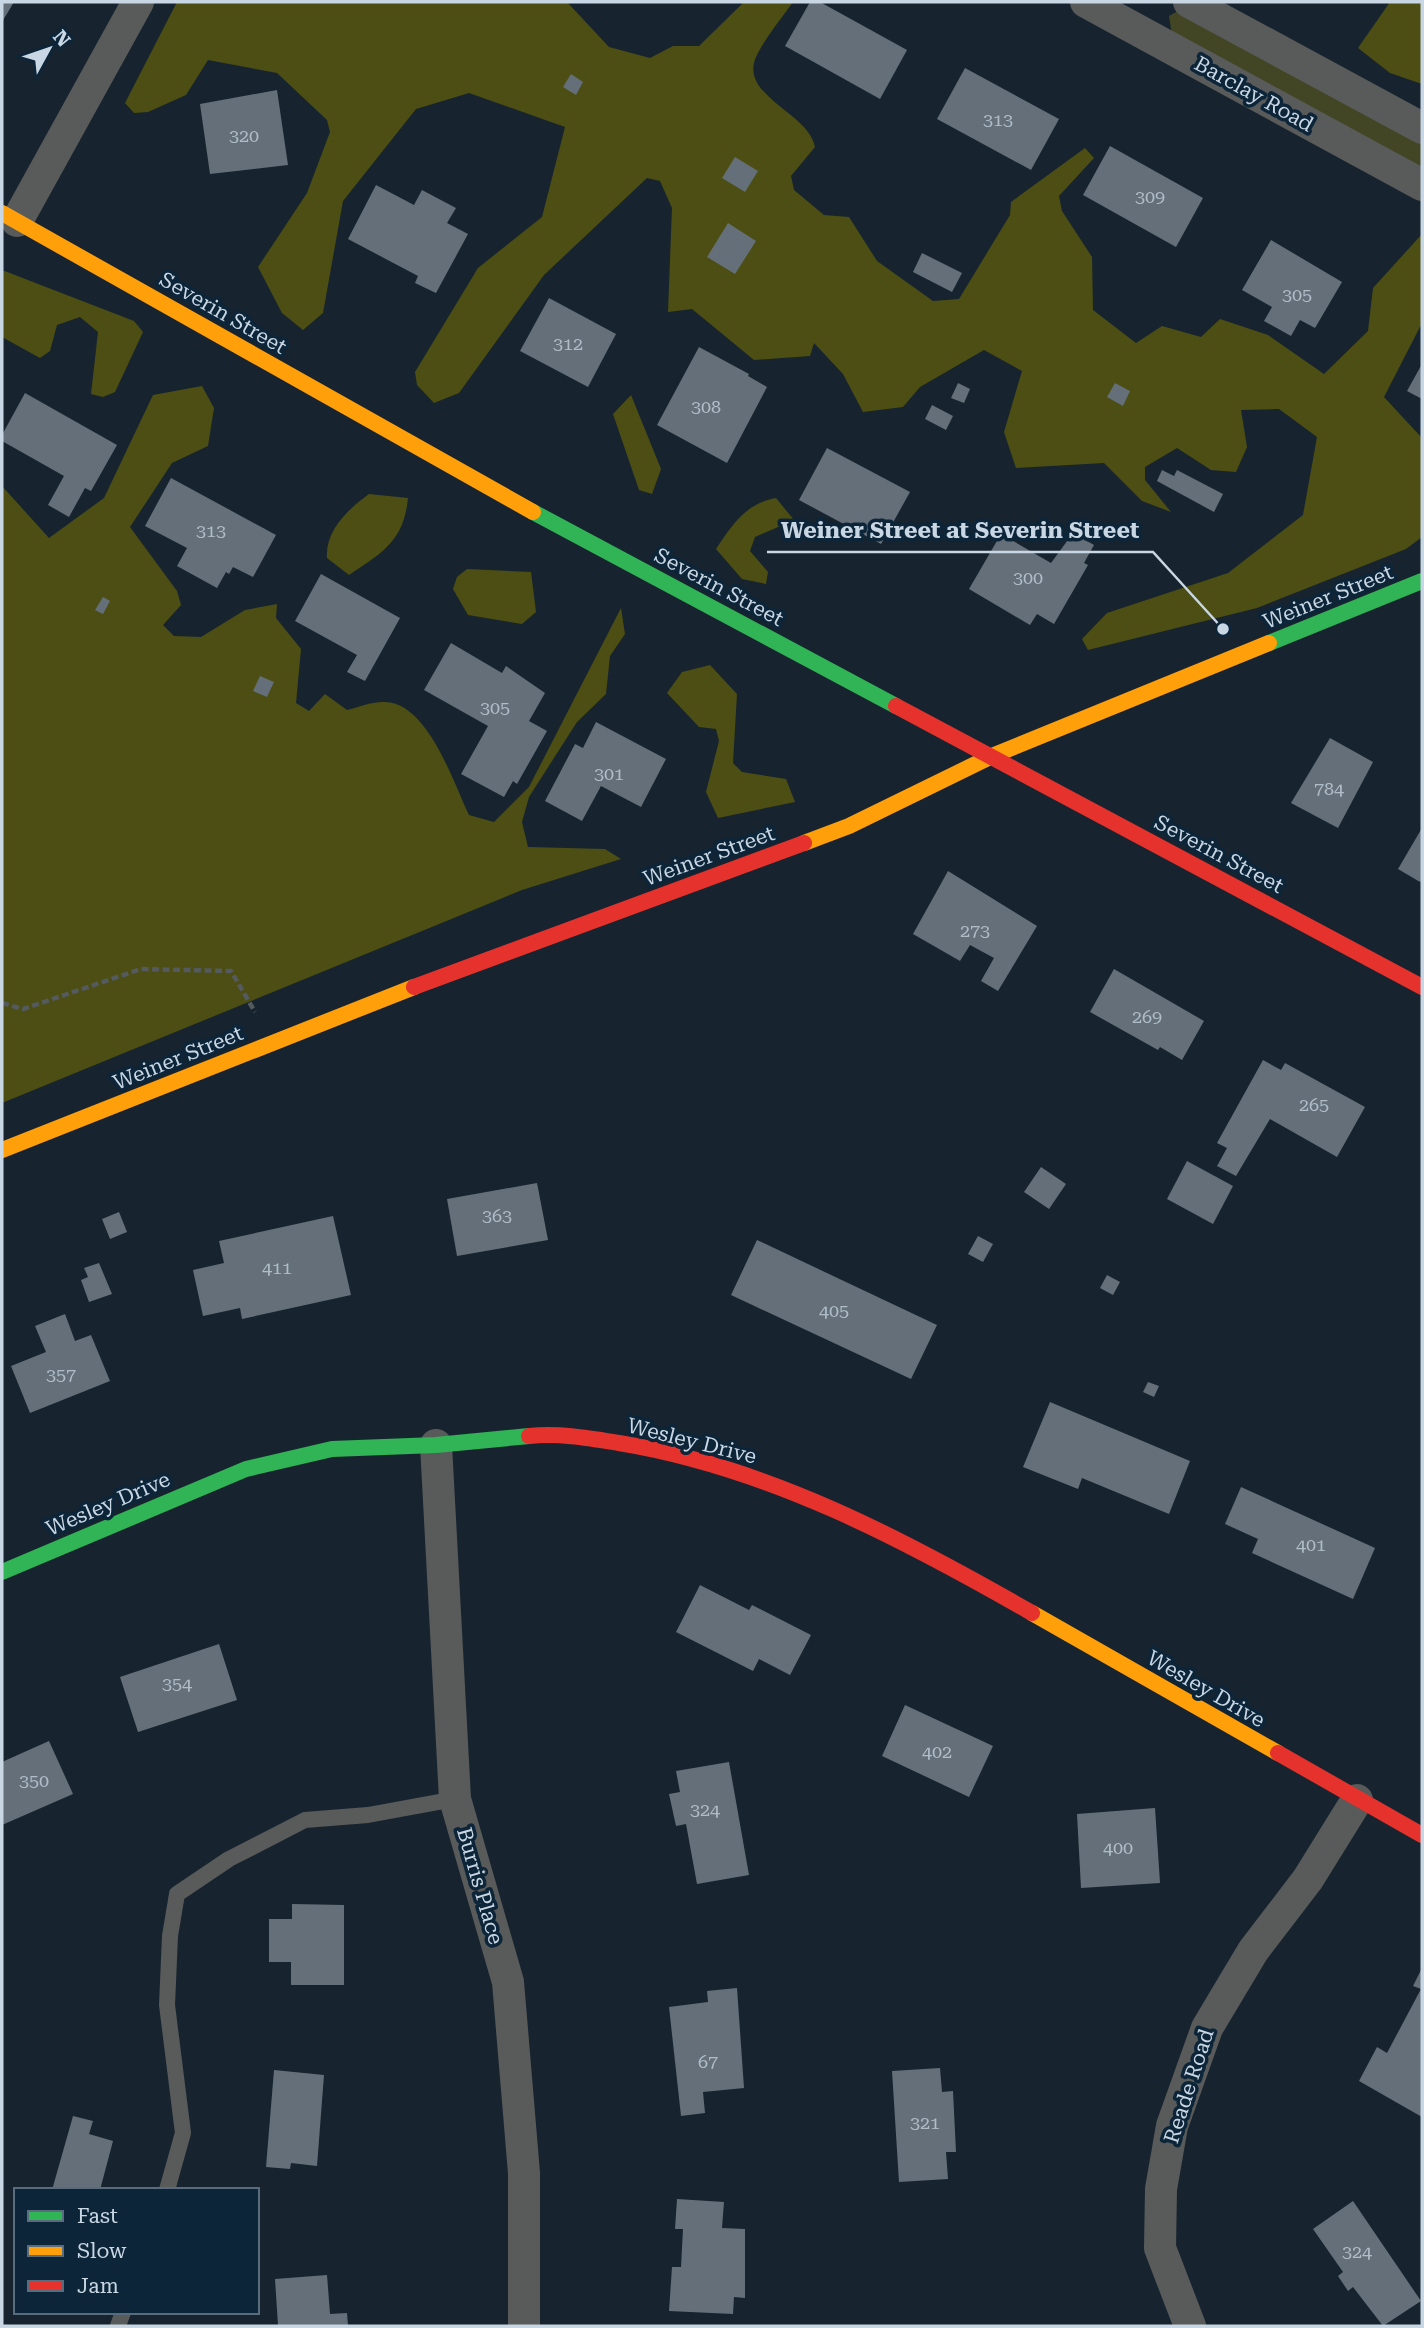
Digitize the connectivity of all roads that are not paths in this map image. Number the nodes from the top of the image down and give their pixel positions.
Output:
1 (138, 2) edge
2 (1086, 2) edge
3 (1189, 2) edge
4 (1128, 12) edge
5 (1422, 128) edge
6 (1422, 185) edge
7 (9, 217) edge
8 (1422, 581) edge
9 (992, 757) junction
10 (1422, 987) edge
11 (2, 1150) edge
12 (436, 1446) junction
13 (2, 1572) edge
14 (455, 1799) junction
15 (1357, 1800) junction
16 (1422, 1835) edge
17 (168, 2188) edge
18 (524, 2326) edge
19 (1190, 2326) edge

1 - 7 street
2 - 4 street, Barclay Road
3 - 5 street
4 - 6 street, Barclay Road
7 - 9 street, Severin Street
8 - 9 street, Weiner Street
9 - 10 street, Severin Street
9 - 11 street, Weiner Street
12 - 13 street, Wesley Drive
12 - 14 street, Burris Place
12 - 15 street, Wesley Drive
14 - 17 lane
14 - 18 street, Burris Place
15 - 16 street, Wesley Drive
15 - 19 street, Reade Road

